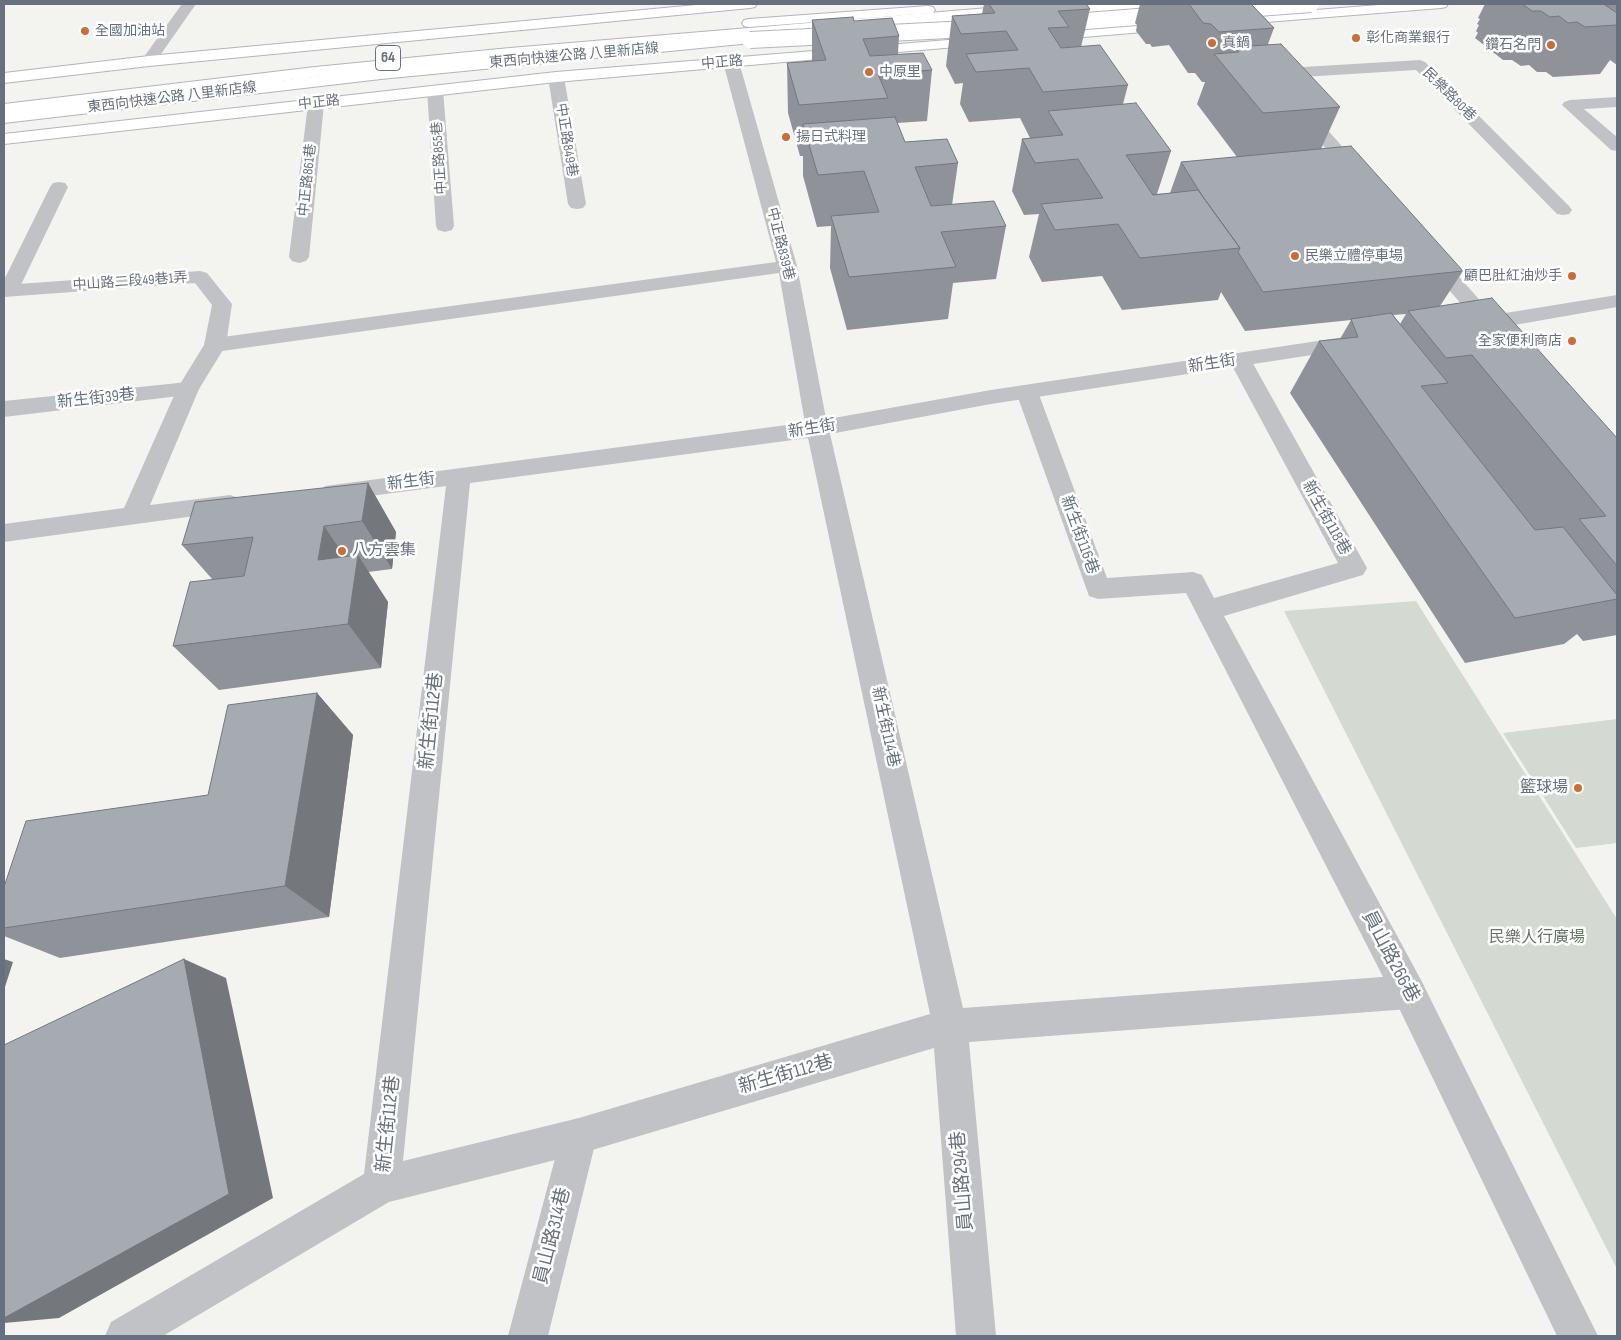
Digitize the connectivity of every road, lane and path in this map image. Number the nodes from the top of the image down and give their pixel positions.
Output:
1 (189, 4) edge
2 (750, 4) edge
3 (882, 4) edge
4 (1009, 4) edge
5 (1083, 4) edge
6 (1146, 4) edge
7 (1311, 4) edge
8 (1441, 4) edge
9 (1204, 16) edge
10 (774, 21) junction
11 (1006, 27) edge
12 (1035, 31) edge
13 (1236, 36) edge
14 (750, 40) junction
15 (996, 40) edge
16 (1255, 59) edge
17 (149, 61) junction
18 (731, 62) junction
19 (1269, 74) junction
20 (556, 77) junction
21 (4, 78) edge
22 (435, 90) junction
23 (4, 100) edge
24 (1617, 102) edge
25 (316, 104) junction
26 (4, 109) edge
27 (4, 118) edge
28 (4, 139) edge
29 (1617, 146) edge
30 (60, 187) dead end
31 (1372, 191) edge
32 (577, 204) dead end
33 (1563, 210) dead end
34 (445, 226) dead end
35 (1418, 242) edge
36 (299, 257) dead end
37 (787, 266) junction
38 (6, 291) edge
39 (1617, 302) edge
40 (1489, 323) junction
41 (1451, 329) edge
42 (1374, 340) edge
43 (1508, 344) edge
44 (215, 345) junction
45 (1240, 360) junction
46 (188, 389) junction
47 (1027, 392) junction
48 (4, 409) edge
49 (817, 429) junction
50 (459, 476) junction
51 (311, 494) edge
52 (252, 502) edge
53 (133, 516) junction
54 (4, 533) edge
55 (1193, 582) joint
56 (1208, 610) junction
57 (1409, 992) junction
58 (950, 1026) junction
59 (579, 1136) junction
60 (382, 1185) junction
61 (125, 1336) edge
62 (528, 1336) edge
63 (976, 1336) edge
64 (1578, 1336) edge

1 - 17 street
2 - 17 main road
3 - 10 main road
4 - 10 main road, 東西向快速公路 八里新店線 / 64
5 - 26 main road
6 - 14 main road, 東西向快速公路 八里新店線 / 64, bridge
7 - 9 main road, bridge
8 - 9 main road
9 - 12 main road
9 - 13 street
10 - 23 main road, 東西向快速公路 八里新店線 / 64
11 - 14 main road, bridge
14 - 27 main road, 東西向快速公路 八里新店線 / 64
15 - 18 main road, 中正路
16 - 19 street
17 - 21 main road
18 - 20 main road, 中正路
18 - 37 street, 中正路839巷
19 - 31 street
19 - 33 street, 民樂路80巷
20 - 22 main road, 中正路
20 - 32 street, 中正路849巷
22 - 25 main road, 中正路
22 - 34 street, 中正路855巷
24 - 29 street
25 - 28 main road, 中正路
25 - 36 street, 中正路861巷
30 - 38 street
35 - 40 street
37 - 44 street
37 - 49 street, 中正路839巷
38 - 44 street, 中山路二段49巷1弄
39 - 40 street
40 - 41 street
40 - 43 street
42 - 45 street, 新生街
44 - 46 street, 中山路二段49巷1弄
45 - 47 street, 新生街
45 - 56 street, 新生街118巷
46 - 48 street, 新生街39巷
46 - 53 street, 中山路二段49巷1弄
47 - 49 street, 新生街
47 - 55 street, 新生街116巷
49 - 50 street, 新生街
49 - 58 street, 新生街114巷
50 - 51 street, 新生街
50 - 60 street, 新生街112巷
52 - 53 street
53 - 54 street
55 - 56 street, 員山路266巷
56 - 57 street, 員山路266巷
57 - 58 street, 新生街112巷
57 - 64 street, 員山路266巷
58 - 59 street, 新生街112巷
58 - 63 street, 員山路294巷
59 - 60 street, 新生街112巷
59 - 62 street, 員山路314巷
60 - 61 street

